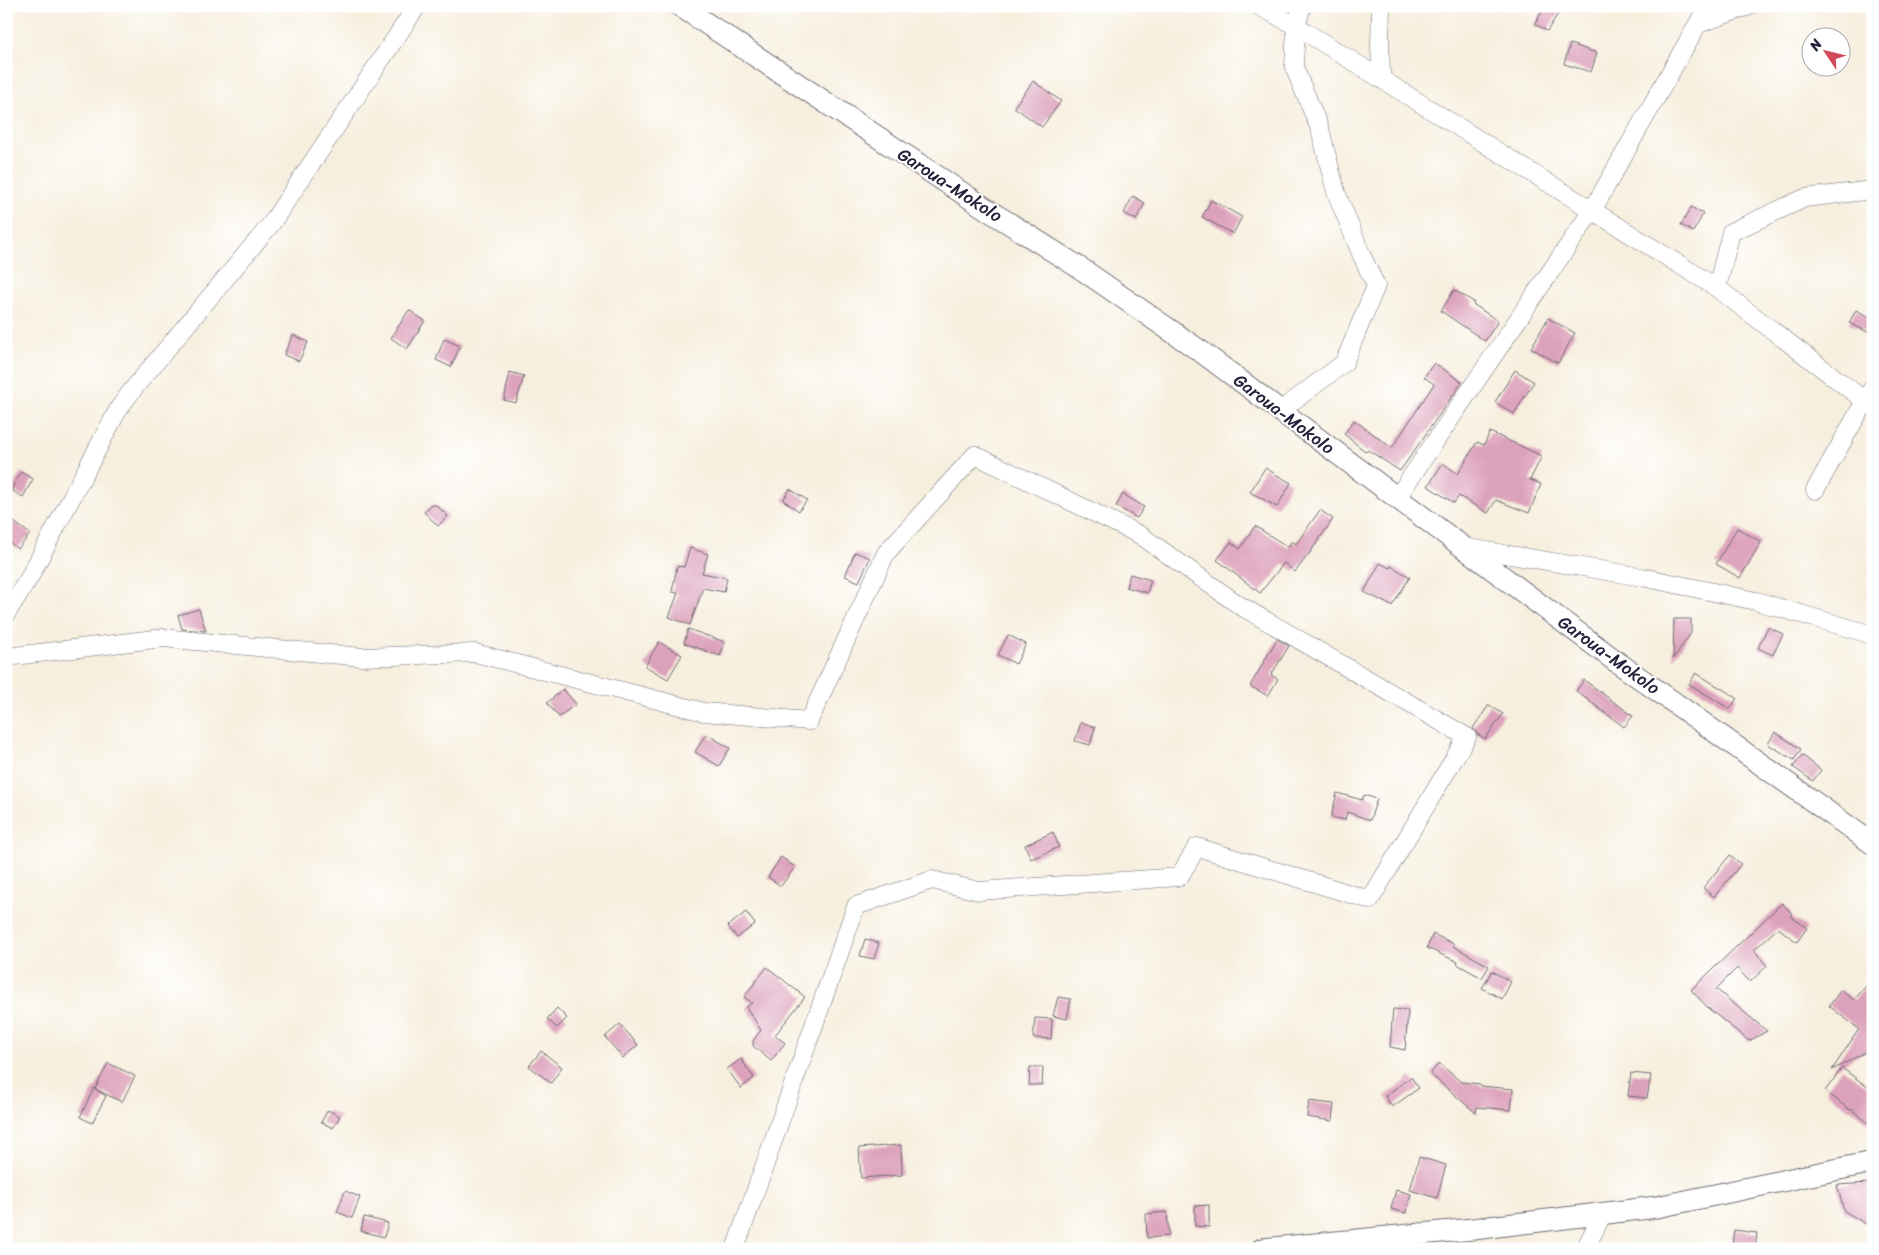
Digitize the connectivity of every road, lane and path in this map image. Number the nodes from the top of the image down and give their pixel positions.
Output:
1 (417, 6) edge
2 (680, 6) edge
3 (1259, 6) edge
4 (1302, 6) edge
5 (1381, 6) edge
6 (1708, 6) edge
7 (1749, 6) edge
8 (1698, 24) junction
9 (1296, 26) junction
10 (1379, 77) junction
11 (1873, 190) edge
12 (1593, 209) junction
13 (1717, 288) junction
14 (1870, 398) edge
15 (1280, 411) junction
16 (1815, 490) dead end
17 (1396, 499) junction
18 (1461, 546) junction
19 (6, 614) edge
20 (1873, 635) edge
21 (6, 657) edge
22 (1873, 844) edge
23 (1873, 1162) edge
24 (1603, 1213) junction
25 (735, 1249) edge
26 (1262, 1249) edge
27 (1585, 1249) edge

1 - 19 street
2 - 15 main road, Garoua-Mokolo
3 - 9 street
4 - 9 street
5 - 10 street
6 - 8 street
7 - 8 street
8 - 12 street
9 - 10 street
9 - 15 street
10 - 12 street
11 - 13 street
12 - 13 street
12 - 17 street
13 - 14 street
14 - 16 street
15 - 17 main road, Garoua-Mokolo
17 - 18 main road, Garoua-Mokolo
18 - 20 street
18 - 22 main road, Garoua-Mokolo
21 - 25 street
23 - 24 main road
24 - 26 main road
24 - 27 street

